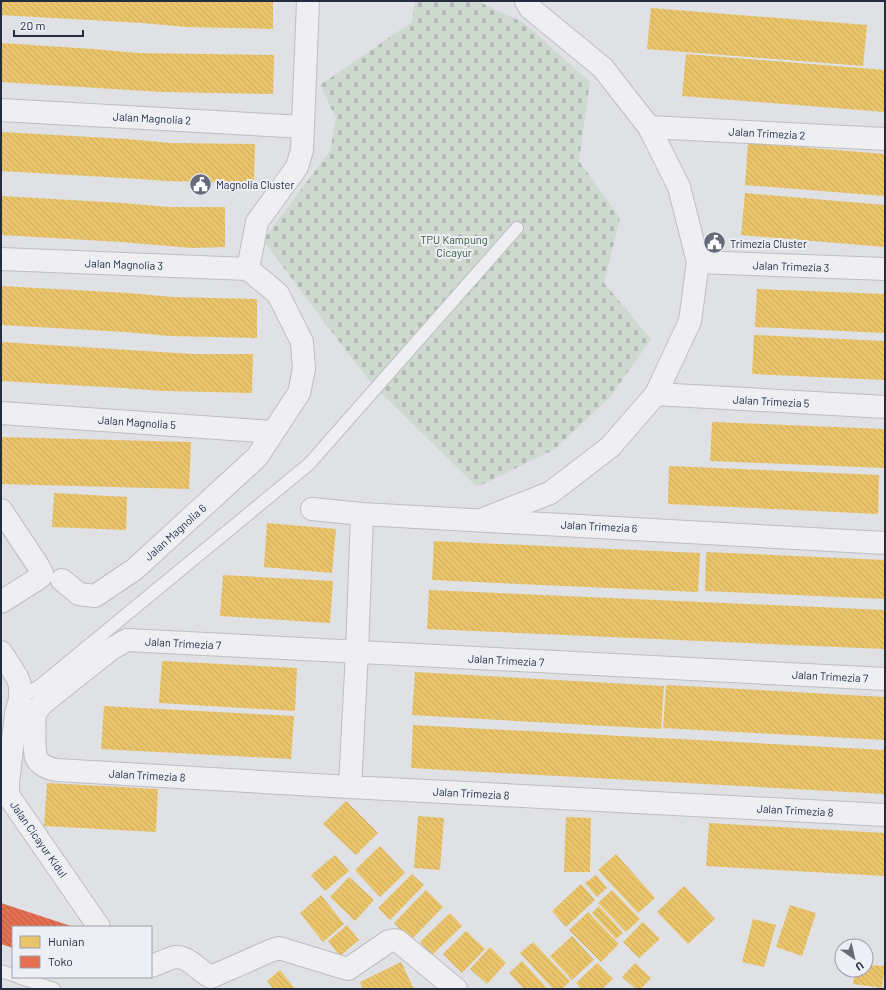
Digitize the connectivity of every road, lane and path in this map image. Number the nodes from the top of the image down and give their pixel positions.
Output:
1 (308, 1) edge
2 (526, 1) edge
3 (1, 110) edge
4 (303, 127) junction
5 (649, 127) junction
6 (885, 139) edge
7 (517, 228) dead end
8 (1, 259) edge
9 (698, 262) junction
10 (248, 269) junction
11 (885, 269) edge
12 (656, 394) junction
13 (885, 408) edge
14 (1, 413) edge
15 (273, 432) junction
16 (312, 509) dead end
17 (1, 510) edge
18 (362, 514) junction
19 (481, 520) junction
20 (885, 543) edge
21 (62, 580) dead end
22 (1, 602) edge
23 (1, 652) edge
24 (357, 652) junction
25 (885, 679) edge
26 (20, 699) junction
27 (57, 770) joint
28 (350, 787) junction
29 (885, 815) edge
30 (98, 926) edge
31 (152, 966) edge
32 (1, 971) edge
33 (12, 975) edge
34 (21, 978) edge
35 (54, 989) edge
36 (456, 989) edge

1 - 4 street
2 - 5 street
3 - 4 street, Jalan Magnolia 2
4 - 10 street
5 - 6 street, Jalan Trimezia 2
5 - 9 street
7 - 26 lane
8 - 10 street, Jalan Magnolia 3
9 - 11 street, Jalan Trimezia 3
9 - 12 street
10 - 15 street, Jalan Magnolia 6
12 - 13 street, Jalan Trimezia 5
12 - 19 street
14 - 15 street, Jalan Magnolia 5
15 - 21 street, Jalan Magnolia 6
16 - 18 street, Jalan Trimezia 6
17 - 22 street
18 - 19 street, Jalan Trimezia 6
18 - 24 street
19 - 20 street, Jalan Trimezia 6
23 - 26 street, Jalan Cicayur Kidul
24 - 25 street, Jalan Trimezia 7
24 - 27 street, Jalan Trimezia 7
24 - 28 street
26 - 30 street, Jalan Cicayur Kidul
27 - 28 street, Jalan Trimezia 8
28 - 29 street, Jalan Trimezia 8
31 - 36 street
32 - 33 lane
34 - 35 lane

